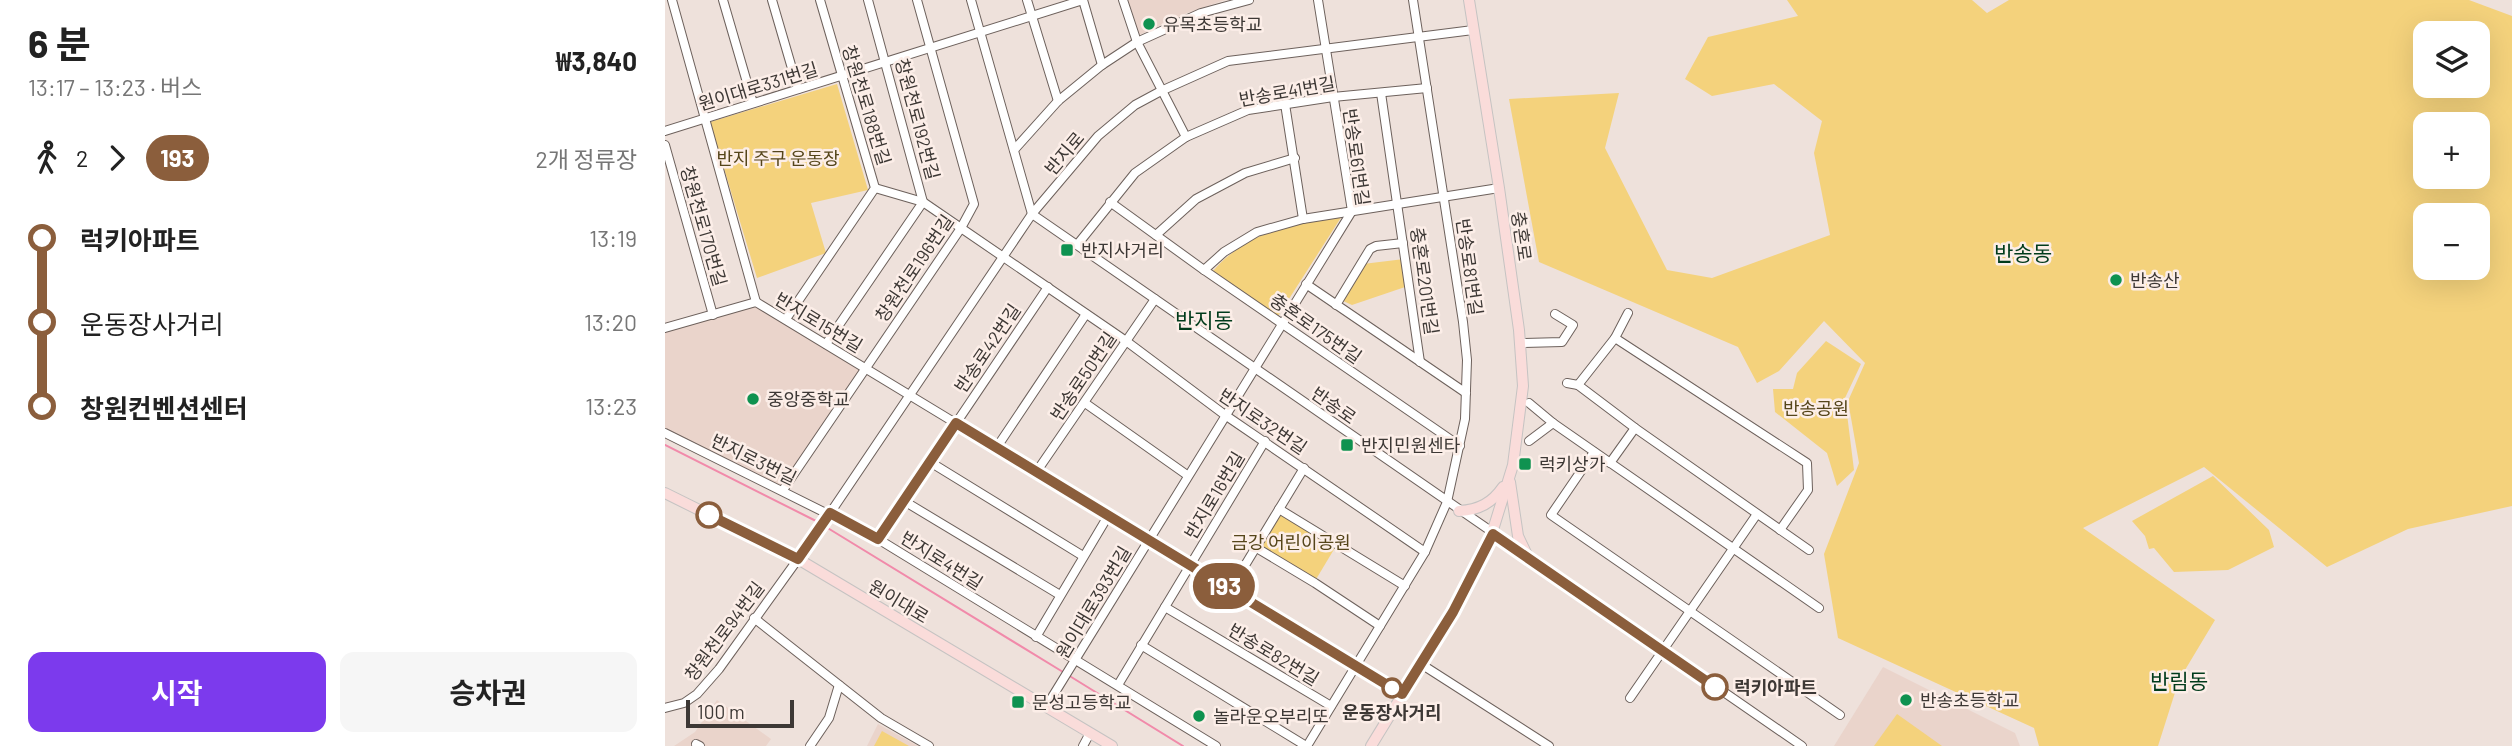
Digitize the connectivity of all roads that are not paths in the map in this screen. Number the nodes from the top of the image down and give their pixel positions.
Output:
1 (672, 0) edge
2 (723, 0) edge
3 (772, 0) edge
4 (820, 0) edge
5 (868, 0) edge
6 (917, 0) edge
7 (971, 0) edge
8 (1027, 0) edge
9 (1123, 0) edge
10 (1249, 0) edge
11 (1318, 0) edge
12 (1413, 0) edge
13 (1469, 0) edge
14 (1078, 1) edge
15 (1031, 17) junction
16 (1473, 30) junction
17 (981, 32) junction
18 (1419, 37) junction
19 (1137, 42) junction
20 (930, 48) junction
21 (1326, 49) junction
22 (886, 62) junction
23 (1102, 65) junction
24 (841, 76) junction
25 (1427, 88) junction
26 (798, 89) junction
27 (1161, 91) junction
28 (1381, 93) junction
29 (1333, 97) junction
30 (1058, 101) junction
31 (753, 103) junction
32 (1285, 104) junction
33 (706, 119) junction
34 (665, 131) edge
35 (1186, 137) junction
36 (665, 145) edge
37 (1014, 150) junction
38 (1295, 158) junction
39 (875, 188) junction
40 (1499, 188) junction
41 (1444, 196) junction
42 (923, 202) junction
43 (1110, 202) junction
44 (1398, 204) junction
45 (1352, 211) junction
46 (1032, 214) junction
47 (1303, 219) junction
48 (961, 228) junction
49 (1156, 235) junction
50 (1403, 243) junction
51 (1077, 245) junction
52 (1004, 256) junction
53 (1204, 270) junction
54 (1306, 284) junction
55 (1048, 287) junction
56 (1155, 299) junction
57 (756, 302) junction
58 (1336, 304) junction
59 (1628, 313) dead end
60 (1086, 314) junction
61 (1555, 314) dead end
62 (713, 315) junction
63 (786, 319) junction
64 (666, 324) edge
65 (1281, 324) junction
66 (1615, 338) junction
67 (1126, 341) junction
68 (1520, 343) junction
69 (826, 344) junction
70 (1420, 362) junction
71 (865, 368) junction
72 (1254, 369) junction
73 (1567, 383) dead end
74 (1578, 385) junction
75 (1466, 393) junction
76 (911, 395) junction
77 (1085, 402) junction
78 (1529, 403) dead end
79 (1225, 415) junction
80 (956, 423) junction
81 (1553, 423) junction
82 (1636, 428) junction
83 (665, 433) edge
84 (1265, 441) junction
85 (1529, 441) dead end
86 (1460, 446) junction
87 (997, 447) junction
88 (1594, 452) junction
89 (930, 462) junction
90 (1611, 463) junction
91 (1304, 468) junction
92 (1037, 471) junction
93 (1187, 475) junction
94 (1509, 477) junction
95 (783, 490) junction
96 (665, 493) edge
97 (904, 501) junction
98 (1447, 502) junction
99 (1279, 509) junction
100 (1459, 511) junction
101 (1757, 514) junction
102 (828, 515) junction
103 (1108, 516) junction
104 (1780, 530) junction
105 (1493, 534) junction
106 (878, 539) junction
107 (1149, 540) junction
108 (1255, 547) junction
109 (1733, 548) junction
110 (1809, 550) dead end
111 (1425, 552) junction
112 (1083, 556) junction
113 (798, 559) junction
114 (1529, 559) junction
115 (1190, 565) junction
116 (1405, 586) junction
117 (1230, 590) junction
118 (1060, 595) junction
119 (1165, 607) junction
120 (1819, 608) dead end
121 (1689, 611) junction
122 (754, 618) junction
123 (1380, 626) junction
124 (1036, 637) junction
125 (1141, 645) junction
126 (1661, 650) junction
127 (1077, 660) junction
128 (1421, 664) junction
129 (1356, 667) junction
130 (839, 685) junction
131 (1118, 685) junction
132 (1402, 694) junction
133 (1630, 698) dead end
134 (1331, 706) junction
135 (1046, 707) junction
136 (665, 708) edge
137 (1840, 715) dead end
138 (1090, 733) junction
139 (810, 746) edge
140 (929, 746) edge
141 (1083, 746) edge
142 (1112, 746) edge
143 (1216, 746) edge
144 (1306, 746) edge
145 (1371, 746) edge
146 (1549, 746) edge
147 (1802, 746) edge

1 - 33 street
2 - 31 street
3 - 26 street
4 - 24 street, 창원천로188번길
5 - 22 street, 창원천로192번길
6 - 20 street, 창원천로196번길
7 - 17 street
8 - 15 street
9 - 19 street
10 - 19 street
11 - 21 street, 반송로61번길
12 - 18 street, 반송로81번길
13 - 16 main road, 충혼로
14 - 15 street, 원이대로331번길
14 - 23 street
15 - 17 street, 원이대로331번길
15 - 30 street
16 - 18 street, 반지로
16 - 40 main road, 충혼로
17 - 20 street, 원이대로331번길
17 - 37 street
18 - 21 street, 반지로
18 - 25 street, 반송로81번길
19 - 23 street
19 - 27 street
20 - 22 street, 원이대로331번길
20 - 48 street, 창원천로196번길
21 - 27 street, 반지로
21 - 29 street, 반송로61번길
22 - 24 street, 원이대로331번길
22 - 42 street, 창원천로192번길
23 - 30 street
24 - 26 street, 원이대로331번길
24 - 39 street, 창원천로188번길
25 - 28 street, 반송로41번길
25 - 41 street, 반송로81번길
26 - 31 street, 원이대로331번길
27 - 35 street
27 - 46 street, 반지로
28 - 29 street, 반송로41번길
28 - 44 street, 충혼로201번길
29 - 32 street, 반송로41번길
29 - 45 street, 반송로61번길
30 - 37 street
31 - 33 street, 원이대로331번길
32 - 35 street, 반송로41번길
32 - 38 street
33 - 34 street, 원이대로331번길
33 - 57 street
35 - 43 street, 반송로41번길
36 - 62 street, 창원천로170번길
37 - 46 street
38 - 47 street
38 - 49 street
39 - 42 street, 반지로32번길
39 - 63 street, 창원천로188번길
40 - 41 street, 충혼로201번길
40 - 68 main road, 충혼로
41 - 44 street, 충혼로201번길
41 - 75 street, 반송로81번길
42 - 48 street, 반지로32번길
42 - 69 street, 창원천로192번길
43 - 49 street, 충혼로175번길
43 - 51 street, 반송로41번길
44 - 45 street, 충혼로201번길
44 - 50 street, 충혼로201번길
45 - 47 street, 충혼로201번길
45 - 54 street, 반송로61번길
46 - 51 street, 반송로
46 - 52 street, 반지로
47 - 53 street, 충혼로201번길
48 - 52 street, 반지로32번길
48 - 71 street, 창원천로196번길
49 - 53 street, 충혼로175번길
50 - 58 street
50 - 70 street, 충혼로201번길
51 - 56 street, 반송로
52 - 55 street, 반지로32번길
52 - 76 street, 반지로
53 - 65 street, 충혼로175번길
54 - 58 street
54 - 65 street, 반송로61번길
55 - 60 street, 반지로32번길
55 - 80 street, 반송로42번길
56 - 67 street, 반송로50번길
56 - 72 street, 반송로
57 - 62 street, 반지로15번길
57 - 63 street, 반지로15번길
58 - 70 street
59 - 66 street
60 - 67 street, 반지로32번길
60 - 87 street
61 - 68 street
62 - 64 street, 반지로15번길
63 - 69 street, 반지로15번길
65 - 72 street, 반송로61번길
65 - 86 street, 충혼로175번길
66 - 74 street
66 - 104 street
67 - 77 street, 반송로50번길
67 - 79 street, 반지로32번길
68 - 94 main road, 충혼로
69 - 71 street, 반지로15번길
70 - 75 street
71 - 76 street, 반지로15번길
71 - 95 street, 창원천로196번길
72 - 79 street, 원이대로393번길
72 - 98 street, 반송로
73 - 74 street
74 - 82 street
75 - 86 street, 반송로81번길
76 - 80 street, 반지로16번길
76 - 102 street, 반지로
77 - 92 street, 반송로50번길
77 - 93 street
78 - 81 street
79 - 84 street, 반지로32번길
79 - 93 street, 원이대로393번길
80 - 87 street, 반지로16번길
80 - 89 street, 반송로42번길
81 - 85 street
81 - 88 street
82 - 90 street
82 - 101 street
83 - 95 street, 반지로3번길
84 - 91 street, 반지로32번길
84 - 115 street, 반지로16번길
86 - 98 street, 반송로81번길
87 - 92 street, 반지로16번길
88 - 90 street
88 - 121 street
89 - 97 street, 반송로42번길
89 - 112 street
90 - 109 street
91 - 99 street
91 - 111 street, 반지로32번길
92 - 103 street, 반지로16번길
93 - 107 street, 원이대로393번길
94 - 100 main road
94 - 105 main road, 충혼로
94 - 114 main road, 충혼로
95 - 102 street, 반지로3번길
96 - 113 main road, 원이대로
97 - 106 street, 반송로42번길
97 - 118 street
98 - 100 street, 반송로
98 - 111 street, 반송로82번길
99 - 108 street
99 - 116 street
100 - 105 street, 반송로
101 - 104 street
101 - 109 street
102 - 106 street, 반지로4번길
102 - 113 street, 반지로
103 - 107 street, 반지로16번길
103 - 112 street
104 - 110 street
105 - 114 street, 반송로
105 - 128 main road, 충혼로
106 - 124 street, 반지로4번길
107 - 115 street, 반지로16번길
107 - 127 street, 원이대로393번길
108 - 117 street
108 - 123 street
109 - 120 street
109 - 121 street
111 - 116 street, 반송로82번길
112 - 118 street
113 - 122 street, 창원천로94번길
113 - 135 main road, 원이대로
114 - 126 street, 반송로
115 - 117 street, 반지로16번길
115 - 119 street
116 - 123 street, 반송로82번길
117 - 129 street, 반지로16번길
118 - 124 street
119 - 125 street
119 - 134 street, 반송로82번길
121 - 126 street
121 - 137 street
122 - 130 street
122 - 136 street, 창원천로94번길
123 - 129 street, 반송로82번길
124 - 127 street, 반지로4번길
125 - 131 street
125 - 144 street, 반송로82번길
126 - 133 street
126 - 147 street, 반송로
127 - 131 street, 반지로4번길
127 - 135 street, 원이대로393번길
128 - 132 main road, 충혼로
128 - 146 street
129 - 132 street, 반지로16번길
129 - 134 street, 반송로82번길
130 - 139 street
130 - 140 street
131 - 143 street, 반지로4번길
132 - 145 main road, 충혼로
134 - 144 street, 반송로82번길
135 - 138 main road, 원이대로
138 - 141 street
138 - 142 main road, 원이대로

